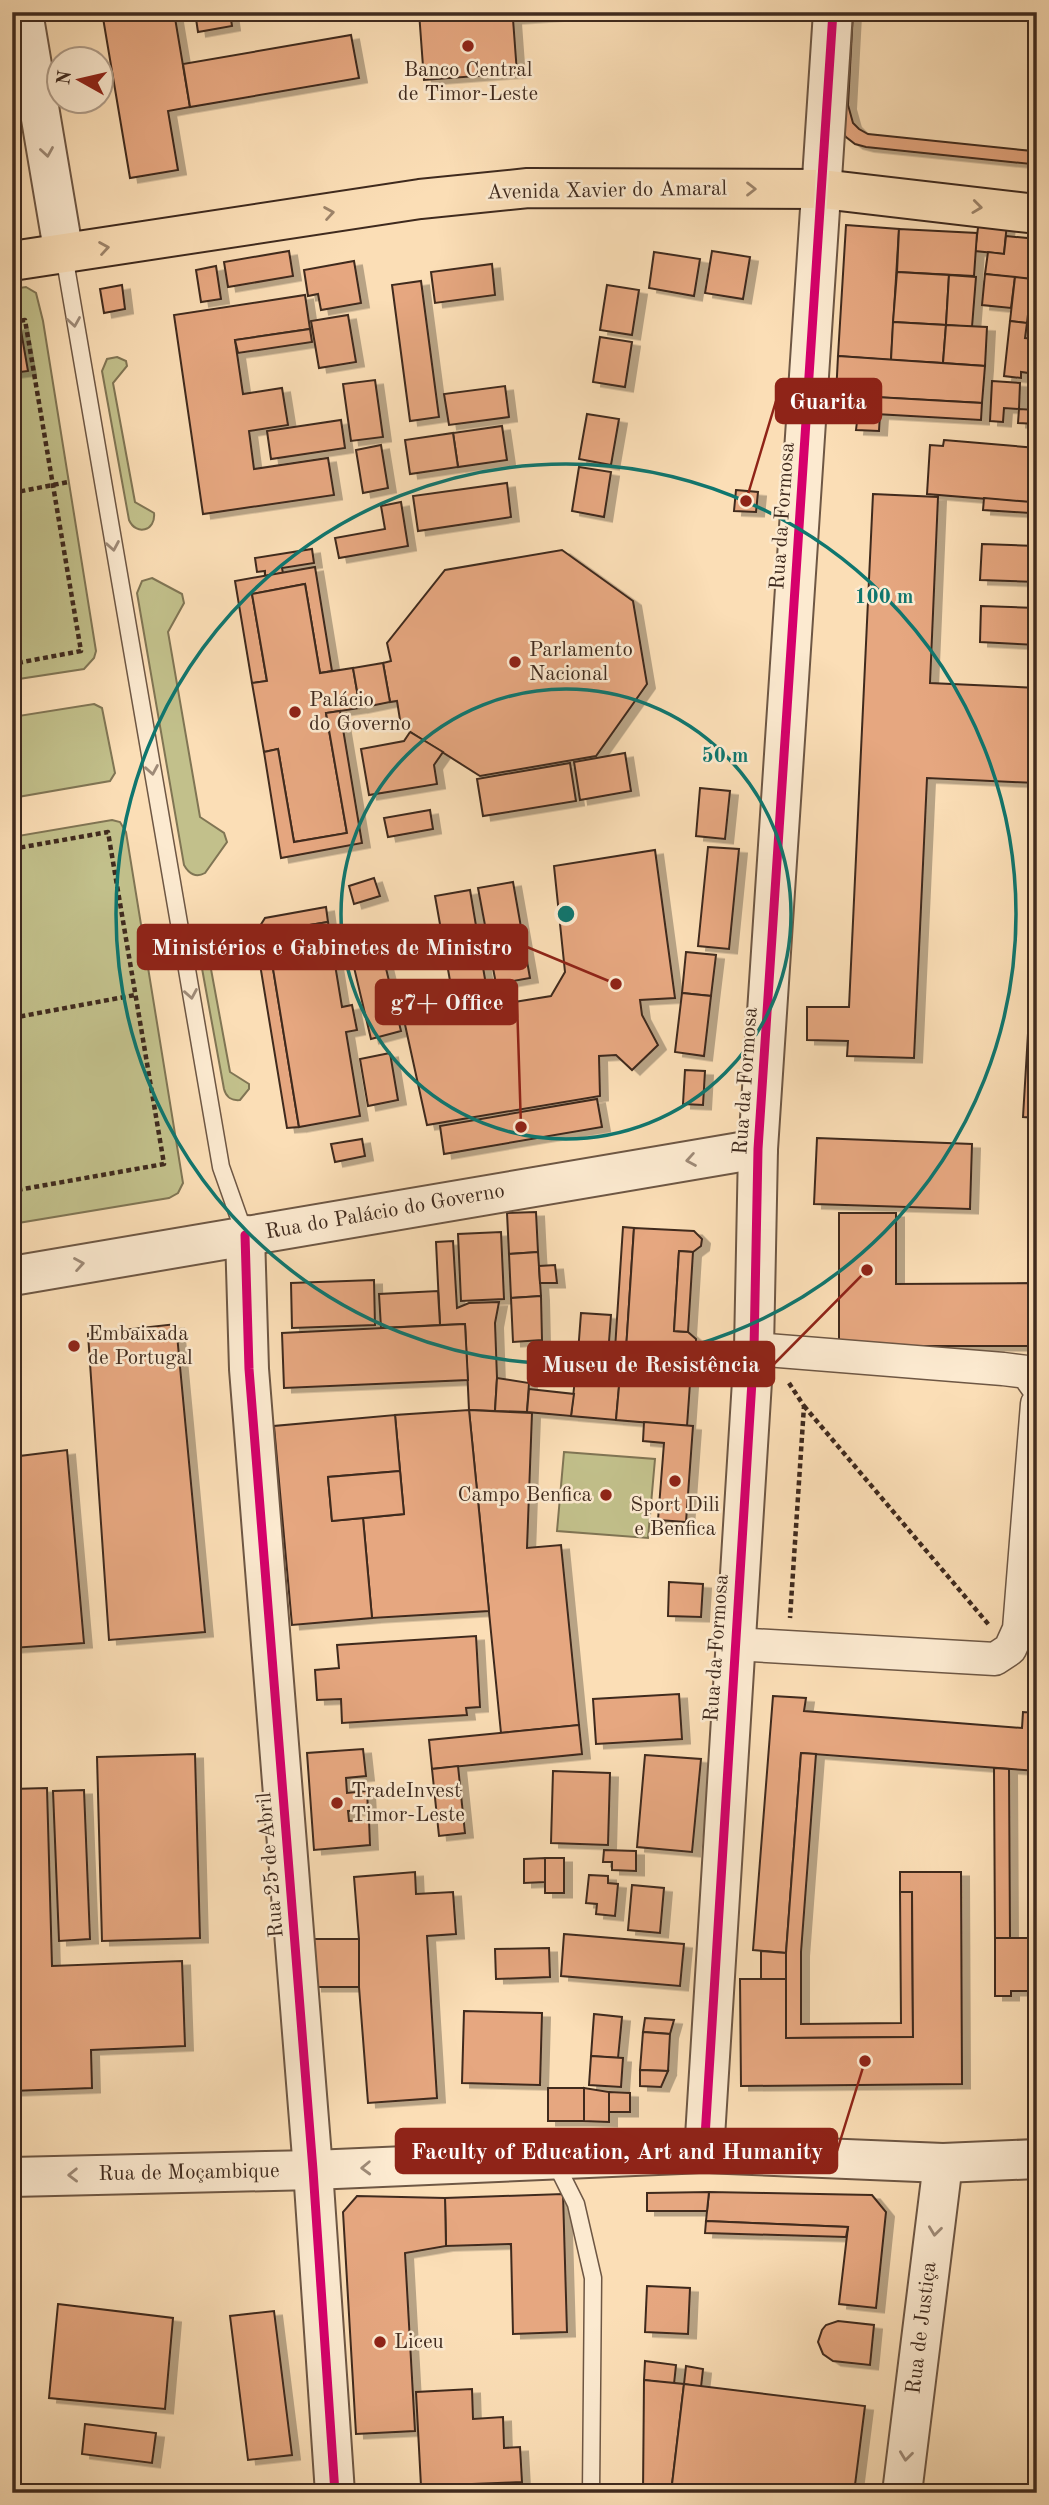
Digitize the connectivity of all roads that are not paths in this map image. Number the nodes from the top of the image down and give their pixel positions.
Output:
1 (23, 12) edge
2 (833, 12) edge
3 (822, 189) junction
4 (1037, 214) edge
5 (64, 255) junction
6 (12, 261) edge
7 (758, 1149) junction
8 (245, 1235) junction
9 (12, 1276) edge
10 (772, 1351) junction
11 (1037, 1386) edge
12 (1037, 1404) edge
13 (734, 1644) junction
14 (704, 2153) junction
15 (1037, 2159) edge
16 (554, 2160) junction
17 (943, 2163) junction
18 (313, 2170) junction
19 (12, 2177) edge
20 (335, 2493) edge
21 (591, 2493) edge
22 (902, 2493) edge

1 -> 5 street
2 - 3 street, Rua da Formosa
3 -> 4 main road, Avenida Xavier do Amaral
5 -> 3 main road, Avenida Xavier do Amaral
3 - 7 street, Rua da Formosa
5 - 6 main road, Avenida Xavier do Amaral
5 -> 8 lane
7 -> 8 street, Rua do Palácio do Governo
7 - 10 street, Rua da Formosa
9 -> 8 street, Rua do Palácio do Governo
8 - 18 street, Rua 25 de Abril
10 - 11 street
10 - 13 street, Rua da Formosa
12 - 13 street
13 - 14 street, Rua da Formosa
14 - 16 street, Rua de Moçambique
14 - 17 street, Rua de Moçambique
15 - 17 street, Rua de Moçambique
16 -> 18 street, Rua de Moçambique
16 - 21 lane
17 -> 22 street, Rua de Justiça
18 -> 19 street, Rua de Moçambique
18 - 20 street, Rua 25 de Abril

